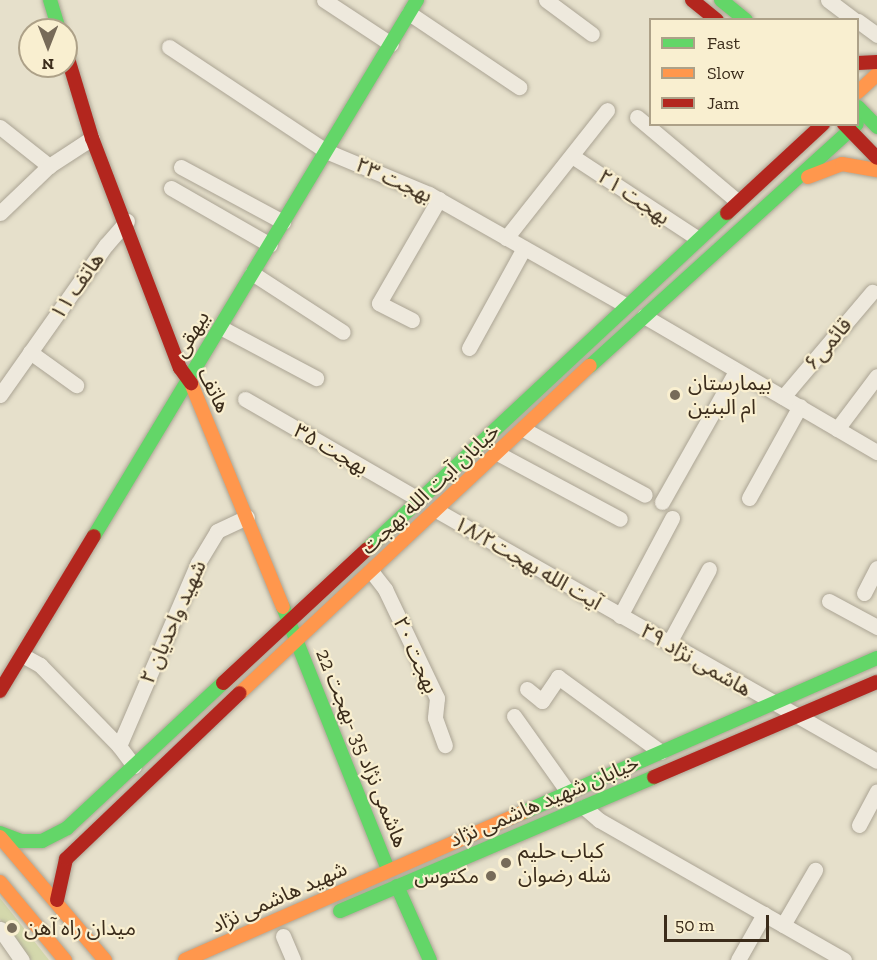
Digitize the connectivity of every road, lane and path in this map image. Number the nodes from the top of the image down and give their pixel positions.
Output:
1 (50, 0) edge
2 (324, 0) edge
3 (546, 0) edge
4 (692, 0) edge
5 (721, 0) edge
6 (828, 0) edge
7 (413, 7) edge
8 (55, 18) edge
9 (714, 18) edge
10 (744, 18) edge
11 (853, 18) edge
12 (859, 22) edge
13 (592, 34) dead end
14 (877, 35) edge
15 (391, 44) junction
16 (169, 47) dead end
17 (877, 62) edge
18 (859, 63) edge
19 (877, 74) edge
20 (74, 78) edge
21 (519, 87) dead end
22 (859, 91) edge
23 (877, 105) edge
24 (607, 110) dead end
25 (638, 117) dead end
26 (859, 118) edge
27 (859, 122) edge
28 (820, 126) edge
29 (850, 126) edge
30 (858, 126) edge
31 (0, 127) edge
32 (877, 128) edge
33 (92, 138) junction
34 (326, 151) junction
35 (572, 156) junction
36 (877, 158) edge
37 (49, 166) junction
38 (181, 167) dead end
39 (877, 171) edge
40 (171, 188) dead end
41 (781, 193) junction
42 (438, 199) junction
43 (736, 201) junction
44 (0, 213) edge
45 (126, 221) junction
46 (283, 222) junction
47 (506, 238) junction
48 (697, 238) junction
49 (270, 244) junction
50 (524, 248) junction
51 (252, 273) junction
52 (872, 292) dead end
53 (625, 305) junction
54 (644, 316) junction
55 (412, 320) dead end
56 (220, 327) junction
57 (343, 332) dead end
58 (469, 348) dead end
59 (30, 352) junction
60 (736, 371) junction
61 (877, 376) edge
62 (189, 378) junction
63 (316, 378) dead end
64 (76, 385) dead end
65 (0, 395) edge
66 (783, 397) junction
67 (244, 399) dead end
68 (800, 406) junction
69 (837, 429) junction
70 (525, 430) junction
71 (877, 452) edge
72 (499, 454) junction
73 (645, 495) dead end
74 (749, 498) dead end
75 (418, 499) junction
76 (662, 501) dead end
77 (436, 510) junction
78 (247, 517) junction
79 (672, 518) dead end
80 (620, 519) dead end
81 (877, 568) edge
82 (709, 569) dead end
83 (371, 572) junction
84 (864, 593) dead end
85 (829, 601) dead end
86 (620, 616) junction
87 (289, 620) junction
88 (877, 627) edge
89 (297, 641) junction
90 (669, 643) junction
91 (22, 655) junction
92 (877, 658) edge
93 (877, 682) edge
94 (527, 689) dead end
95 (0, 691) edge
96 (772, 704) junction
97 (514, 716) dead end
98 (795, 716) junction
99 (445, 745) dead end
100 (119, 746) junction
101 (661, 752) junction
102 (877, 761) edge
103 (134, 766) junction
104 (877, 791) edge
105 (568, 792) junction
106 (584, 807) junction
107 (858, 825) dead end
108 (0, 835) edge
109 (388, 870) junction
110 (815, 870) dead end
111 (0, 882) edge
112 (397, 886) junction
113 (57, 900) junction
114 (764, 914) junction
115 (325, 918) dead end
116 (783, 925) junction
117 (0, 929) edge
118 (283, 936) dead end
119 (101, 955) edge
120 (22, 960) edge
121 (65, 960) edge
122 (121, 960) edge
123 (185, 960) edge
124 (293, 960) edge
125 (429, 960) edge
126 (738, 960) edge
127 (844, 960) edge

1 - 8 main road
2 - 15 street
3 - 13 street
4 - 9 main road
5 - 10 main road
6 - 11 street
7 - 15 main road, بیهقی
7 - 21 street
12 - 14 street
15 - 34 main road, بیهقی
16 - 34 street, بهجت ۲۳
17 - 18 main road
19 - 22 main road
20 - 33 main road, هاتف
23 - 26 main road, خیابان آیت الله بهجت
24 - 35 street
25 - 43 street
27 - 32 main road
28 - 43 main road, خیابان آیت الله بهجت
29 - 41 main road, خیابان آیت الله بهجت
30 - 36 main road
31 - 37 street
33 - 37 street
33 - 45 main road, هاتف
34 - 42 street, بهجت ۲۳
34 - 46 main road, بیهقی
35 - 47 street
35 - 48 street, بهجت ۲۱
37 - 44 street
38 - 46 street
39 - 41 main road
40 - 49 street
41 - 54 main road, خیابان آیت الله بهجت
42 - 47 street, بهجت ۲۳
42 - 55 street
43 - 48 main road, خیابان آیت الله بهجت
45 - 59 street, هاتف ۱۱
45 - 62 main road, هاتف
46 - 49 main road, بیهقی
47 - 50 street, بهجت ۲۳
48 - 53 main road, خیابان آیت الله بهجت
49 - 51 main road, بیهقی
50 - 53 street, بهجت ۲۳
50 - 58 street
51 - 56 main road, بیهقی
51 - 57 street
52 - 66 street, قائمی۶
53 - 75 main road, خیابان آیت الله بهجت
54 - 60 street
54 - 70 main road, خیابان آیت الله بهجت
56 - 62 main road, بیهقی
56 - 63 street
59 - 64 street
59 - 65 street, هاتف ۱۱
60 - 66 street
60 - 76 street
61 - 69 street
62 - 78 main road, هاتف
62 - 91 main road, بیهقی
66 - 68 street
67 - 75 street, بهجت ۳۵
68 - 69 street
68 - 74 street
69 - 71 street
70 - 72 main road, خیابان آیت الله بهجت
70 - 73 street
72 - 77 main road, خیابان آیت الله بهجت
72 - 80 street
75 - 87 main road, خیابان آیت الله بهجت
77 - 83 main road, خیابان آیت الله بهجت
77 - 86 street, آیت الله بهجت۱۸/۲
78 - 87 main road, هاتف
78 - 100 street, شهید واحدیان ۲
79 - 86 street
81 - 84 street
82 - 90 street
83 - 89 main road, خیابان آیت الله بهجت
83 - 99 street, بهجت ۲۰
85 - 88 street
86 - 90 street, هاشمی نژاد ۲۹
87 - 89 main road, هاتف
87 - 103 main road, خیابان آیت الله بهجت
89 - 109 main road, هاشمی نژاد 35 -بهجت 22
89 - 113 main road, خیابان آیت الله بهجت
90 - 96 street, هاشمی نژاد ۲۹
91 - 95 main road, بیهقی
91 - 100 street
92 - 96 main road, خیابان شهید هاشمی نژاد
93 - 98 main road, خیابان شهید هاشمی نژاد
94 - 101 street
96 - 98 street, هاشمی نژاد ۲۹
96 - 101 main road, خیابان شهید هاشمی نژاد
97 - 105 street
98 - 102 street, هاشمی نژاد ۲۹
98 - 106 main road, خیابان شهید هاشمی نژاد
100 - 103 street
101 - 105 main road, خیابان شهید هاشمی نژاد
103 - 108 main road, خیابان آیت الله بهجت
104 - 107 street
105 - 109 main road, خیابان شهید هاشمی نژاد
106 - 112 main road, خیابان شهید هاشمی نژاد
106 - 114 street
108 - 113 main road
109 - 123 main road, شهید هاشمی نژاد
110 - 116 street
111 - 121 main road
112 - 115 main road, خیابان شهید هاشمی نژاد
112 - 125 main road
113 - 119 main road
114 - 116 street
114 - 126 street
116 - 127 street
117 - 120 street
118 - 124 street
119 - 122 main road

